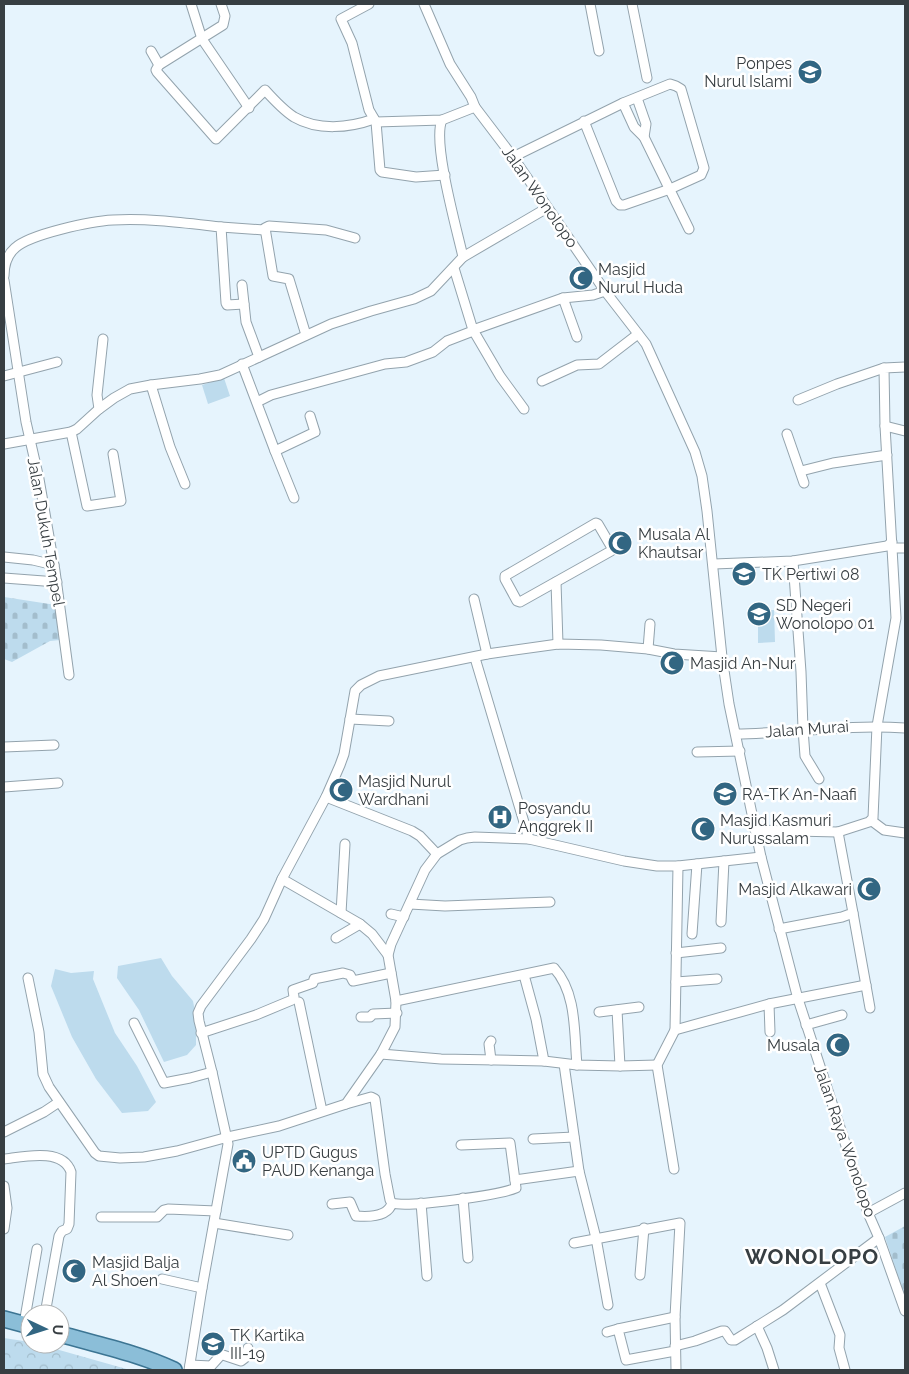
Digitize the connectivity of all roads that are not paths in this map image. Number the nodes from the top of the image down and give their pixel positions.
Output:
1 (191, 4) edge
2 (221, 4) edge
3 (369, 4) edge
4 (424, 4) edge
5 (590, 4) edge
6 (632, 4) edge
7 (202, 39) junction
8 (151, 51) dead end
9 (599, 51) dead end
10 (159, 65) junction
11 (646, 78) dead end
12 (637, 98) junction
13 (623, 103) junction
14 (476, 107) junction
15 (249, 108) junction
16 (375, 120) junction
17 (442, 120) junction
18 (584, 121) junction
19 (644, 138) junction
20 (513, 157) junction
21 (445, 175) junction
22 (670, 189) junction
23 (547, 208) junction
24 (221, 228) junction
25 (689, 229) dead end
26 (264, 230) junction
27 (355, 238) dead end
28 (463, 257) junction
29 (454, 268) junction
30 (4, 278) edge
31 (242, 285) dead end
32 (605, 291) junction
33 (564, 298) junction
34 (244, 304) junction
35 (473, 330) junction
36 (638, 334) junction
37 (306, 335) junction
38 (577, 337) dead end
39 (103, 339) dead end
40 (259, 357) junction
41 (57, 362) dead end
42 (242, 364) junction
43 (905, 367) edge
44 (884, 368) junction
45 (19, 373) junction
46 (4, 376) edge
47 (542, 381) dead end
48 (665, 384) joint
49 (151, 385) junction
50 (798, 400) dead end
51 (257, 402) junction
52 (98, 409) junction
53 (524, 409) dead end
54 (310, 416) dead end
55 (885, 426) junction
56 (905, 431) edge
57 (71, 432) junction
58 (787, 434) dead end
59 (30, 440) junction
60 (4, 444) edge
61 (275, 451) junction
62 (113, 454) dead end
63 (887, 455) junction
64 (801, 471) junction
65 (804, 483) dead end
66 (185, 484) dead end
67 (294, 498) dead end
68 (892, 545) junction
69 (905, 548) edge
70 (4, 557) edge
71 (793, 561) junction
72 (714, 564) junction
73 (54, 565) junction
74 (4, 578) edge
75 (56, 582) junction
76 (556, 582) junction
77 (474, 599) dead end
78 (901, 618) edge
79 (650, 624) dead end
80 (558, 644) junction
81 (648, 649) junction
82 (487, 654) junction
83 (722, 657) junction
84 (476, 658) junction
85 (69, 675) dead end
86 (350, 719) junction
87 (389, 721) dead end
88 (878, 726) junction
89 (905, 728) edge
90 (802, 729) junction
91 (736, 734) junction
92 (54, 746) dead end
93 (4, 747) edge
94 (740, 751) junction
95 (697, 752) dead end
96 (819, 779) dead end
97 (58, 783) dead end
98 (4, 787) edge
99 (326, 797) junction
100 (872, 821) junction
101 (755, 830) junction
102 (838, 832) junction
103 (905, 832) edge
104 (529, 840) junction
105 (345, 844) dead end
106 (437, 854) junction
107 (761, 858) junction
108 (724, 861) junction
109 (697, 864) junction
110 (678, 866) junction
111 (282, 879) junction
112 (550, 902) dead end
113 (410, 904) junction
114 (341, 913) junction
115 (853, 913) junction
116 (390, 914) dead end
117 (404, 917) junction
118 (721, 922) dead end
119 (360, 924) junction
120 (779, 929) junction
121 (692, 934) dead end
122 (336, 938) dead end
123 (721, 948) dead end
124 (676, 953) junction
125 (388, 955) junction
126 (391, 973) junction
127 (524, 975) junction
128 (28, 978) dead end
129 (717, 979) dead end
130 (676, 982) junction
131 (866, 985) junction
132 (798, 999) junction
133 (299, 1002) dead end
134 (396, 1002) junction
135 (769, 1004) junction
136 (639, 1007) dead end
137 (870, 1008) dead end
138 (616, 1010) junction
139 (599, 1012) dead end
140 (396, 1013) junction
141 (842, 1015) dead end
142 (361, 1017) dead end
143 (134, 1023) dead end
144 (806, 1026) junction
145 (675, 1030) junction
146 (770, 1032) dead end
147 (201, 1033) junction
148 (490, 1041) dead end
149 (381, 1054) junction
150 (491, 1060) junction
151 (544, 1062) junction
152 (564, 1064) junction
153 (577, 1065) junction
154 (657, 1065) junction
155 (620, 1066) junction
156 (212, 1072) junction
157 (59, 1102) junction
158 (346, 1104) junction
159 (322, 1111) junction
160 (4, 1132) edge
161 (228, 1137) junction
162 (574, 1137) junction
163 (533, 1139) dead end
164 (461, 1146) dead end
165 (4, 1159) edge
166 (674, 1169) dead end
167 (579, 1171) junction
168 (516, 1180) junction
169 (4, 1186) edge
170 (905, 1193) edge
171 (463, 1198) junction
172 (392, 1203) junction
173 (421, 1203) junction
174 (332, 1204) dead end
175 (5, 1208) edge
176 (216, 1211) junction
177 (868, 1213) junction
178 (101, 1217) dead end
179 (214, 1223) junction
180 (644, 1228) junction
181 (4, 1229) edge
182 (288, 1235) dead end
183 (596, 1238) junction
184 (880, 1238) junction
185 (574, 1243) dead end
186 (37, 1249) dead end
187 (468, 1258) dead end
188 (640, 1275) dead end
189 (427, 1276) dead end
190 (162, 1279) dead end
191 (820, 1283) junction
192 (202, 1288) junction
193 (30, 1304) edge
194 (47, 1304) edge
195 (608, 1305) dead end
196 (905, 1311) edge
197 (675, 1317) junction
198 (4, 1319) edge
199 (20, 1323) edge
200 (757, 1326) junction
201 (618, 1329) junction
202 (607, 1332) dead end
203 (70, 1337) edge
204 (248, 1348) dead end
205 (675, 1348) junction
206 (189, 1368) edge
207 (174, 1370) edge
208 (676, 1370) edge
209 (774, 1370) edge
210 (845, 1370) edge

1 - 7 street
2 - 7 street
3 - 16 street
4 - 14 street, Jalan Wonolopo
5 - 9 street
6 - 11 street
7 - 10 street
7 - 15 street
8 - 10 street
10 - 15 street
12 - 13 street
12 - 19 street
12 - 22 street
13 - 18 street
13 - 19 street
14 - 17 street
14 - 20 street, Jalan Wonolopo
15 - 16 street
16 - 17 street
16 - 21 street
17 - 21 street
18 - 20 street
18 - 22 street
19 - 22 street
20 - 23 street, Jalan Wonolopo
21 - 28 street
22 - 25 street
23 - 28 street, Jalan Dukuh Tempel
23 - 32 street, Jalan Wonolopo
24 - 26 street
24 - 30 street
24 - 34 street
26 - 27 street
26 - 37 street
28 - 29 street, Jalan Dukuh Tempel
29 - 35 street
29 - 37 street, Jalan Dukuh Tempel
30 - 45 street
31 - 34 street
32 - 33 street
32 - 36 street, Jalan Wonolopo
33 - 35 street
33 - 38 street
34 - 40 street
35 - 51 street
35 - 53 street
36 - 47 street
36 - 48 street, Jalan Wonolopo
37 - 40 street, Jalan Dukuh Tempel
39 - 52 street
40 - 42 street, Jalan Dukuh Tempel
41 - 45 street
42 - 49 street, Jalan Dukuh Tempel
42 - 51 street
43 - 44 street
44 - 50 street
44 - 55 street
45 - 46 street
45 - 59 street
48 - 72 street, Jalan Raya Wonolopo
49 - 52 street, Jalan Dukuh Tempel
49 - 66 street
51 - 61 street
52 - 57 street, Jalan Dukuh Tempel
54 - 61 street
55 - 56 street
55 - 63 street
57 - 59 street, Jalan Dukuh Tempel
57 - 62 street
58 - 64 street
59 - 60 street
59 - 73 street, Jalan Dukuh Tempel
61 - 67 street
63 - 64 street
63 - 68 street
64 - 65 street
68 - 69 street
68 - 71 street
68 - 78 street
70 - 73 street
71 - 72 street
71 - 90 street
72 - 83 street, Jalan Raya Wonolopo
73 - 75 street, Jalan Dukuh Tempel
74 - 75 street
75 - 85 street, Jalan Dukuh Tempel
76 - 76 street
76 - 80 street
77 - 82 street
78 - 88 street
79 - 81 street
80 - 81 street
80 - 82 street
81 - 83 street
82 - 84 street
83 - 91 street, Jalan Raya Wonolopo
84 - 86 street
84 - 104 street
86 - 87 street
86 - 99 street
88 - 89 street, Jalan Murai
88 - 90 street, Jalan Murai
88 - 100 street
90 - 91 street, Jalan Murai
90 - 96 street
91 - 94 street, Jalan Raya Wonolopo
92 - 93 street
94 - 95 street
94 - 101 street, Jalan Raya Wonolopo
97 - 98 street
99 - 106 street
99 - 111 street
100 - 102 street
100 - 103 street
101 - 102 street
101 - 107 street, Jalan Raya Wonolopo
102 - 115 street
104 - 106 street
104 - 110 street
105 - 114 street
106 - 113 street
107 - 108 street
107 - 120 street, Jalan Raya Wonolopo
108 - 109 street
108 - 118 street
109 - 110 street
109 - 121 street
110 - 124 street
111 - 114 street
111 - 147 street
112 - 113 street
113 - 117 street
114 - 119 street
115 - 120 street
115 - 131 street
116 - 117 street
117 - 125 street
119 - 122 street
119 - 125 street
120 - 132 street, Jalan Raya Wonolopo
123 - 124 street
124 - 130 street
125 - 126 street
126 - 134 street
126 - 147 street
127 - 134 street
127 - 151 street
127 - 153 street
128 - 157 street
129 - 130 street
130 - 145 street
131 - 132 street
131 - 137 street
132 - 135 street
132 - 144 street, Jalan Raya Wonolopo
133 - 159 street
134 - 140 street
135 - 145 street
135 - 146 street
136 - 138 street
138 - 139 street
138 - 155 street
140 - 142 street
140 - 149 street
141 - 144 street
143 - 156 street
144 - 177 street, Jalan Raya Wonolopo
145 - 154 street
147 - 156 street
148 - 150 street
149 - 150 street
149 - 158 street
150 - 151 street
151 - 152 street
152 - 153 street
152 - 162 street
153 - 155 street
154 - 155 street
154 - 166 street
156 - 161 street
157 - 160 street
157 - 161 street
158 - 159 street
158 - 172 street
159 - 161 street
161 - 176 street
162 - 163 street
162 - 167 street
164 - 168 street
165 - 194 street
167 - 168 street
167 - 183 street
168 - 171 street
169 - 175 street
170 - 177 street
171 - 173 street
171 - 187 street
172 - 173 street
172 - 174 street
173 - 189 street
175 - 181 street
176 - 178 street
176 - 179 street
177 - 184 street, Jalan Raya Wonolopo
179 - 182 street
179 - 192 street
180 - 183 street
180 - 188 street
180 - 197 street
183 - 185 street
183 - 195 street
184 - 191 street
184 - 196 street, Jalan Raya Wonolopo
186 - 193 street
190 - 192 street
191 - 200 street
191 - 210 street
192 - 206 street
197 - 201 street
197 - 205 street
198 - 199 main road
200 - 205 street
200 - 209 street
201 - 202 street
201 - 205 street
203 - 207 main road
204 - 206 street
205 - 208 street

